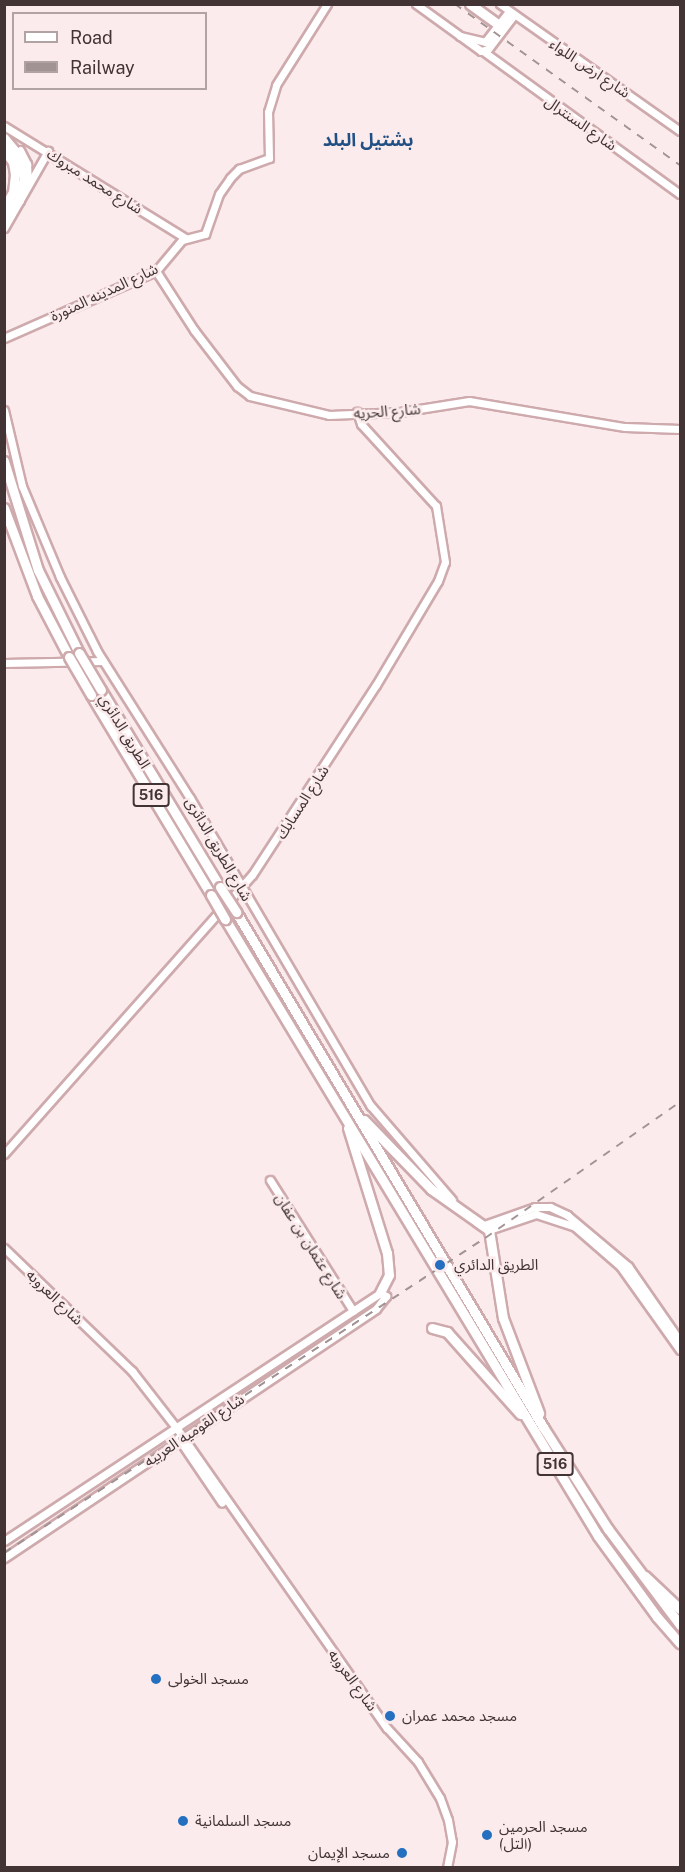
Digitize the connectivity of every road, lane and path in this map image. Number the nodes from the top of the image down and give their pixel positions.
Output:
1 (327, 4) edge
2 (416, 4) edge
3 (470, 4) edge
4 (500, 4) edge
5 (512, 13) junction
6 (499, 26) junction
7 (460, 36) junction
8 (483, 51) junction
9 (4, 126) edge
10 (681, 131) edge
11 (4, 136) edge
12 (4, 150) edge
13 (48, 151) junction
14 (26, 187) junction
15 (681, 194) edge
16 (18, 205) junction
17 (4, 208) edge
18 (4, 220) edge
19 (4, 228) edge
20 (185, 238) junction
21 (156, 271) junction
22 (4, 338) edge
23 (4, 410) edge
24 (357, 412) junction
25 (681, 429) edge
26 (4, 461) edge
27 (4, 508) edge
28 (103, 661) junction
29 (4, 663) edge
30 (242, 887) junction
31 (330, 1082) junction
32 (342, 1101) junction
33 (355, 1113) junction
34 (346, 1119) junction
35 (4, 1154) edge
36 (270, 1180) dead end
37 (457, 1206) junction
38 (487, 1227) junction
39 (4, 1248) edge
40 (380, 1293) junction
41 (353, 1311) junction
42 (432, 1329) dead end
43 (681, 1341) edge
44 (681, 1350) edge
45 (543, 1427) junction
46 (175, 1428) junction
47 (539, 1437) junction
48 (182, 1439) junction
49 (4, 1541) edge
50 (4, 1558) edge
51 (637, 1570) junction
52 (681, 1609) edge
53 (681, 1625) edge
54 (681, 1643) edge
55 (447, 1868) edge

1 - 20 street, شارع المدينه المنورة
2 - 7 street
3 - 6 highway
4 - 5 street, شارع ارض اللواء
5 - 6 street
5 - 8 street
5 - 10 street, شارع ارض اللواء
6 - 7 street
7 - 8 street, شارع السنترال
8 - 15 street, شارع السنترال
9 - 13 street, شارع محمد مبروك
11 - 14 highway
12 - 17 highway
13 - 14 street
13 - 20 street, شارع محمد مبروك
14 - 16 highway
16 - 18 highway
16 - 19 street
20 - 21 street, شارع المدينه المنورة
21 - 22 street, شارع المدينه المنورة
21 - 24 street, شارع الحريه
23 - 28 street, شارع الطريق الدائرى
24 - 25 street, شارع الحريه
24 - 30 street, شارع المسابك
26 - 31 highway, الطريق الدائري / 516, bridge
27 - 31 highway, الطريق الدائري / 516, bridge
28 - 29 street
28 - 30 street, شارع الطريق الدائرى
30 - 35 street, شارع المسابك
30 - 37 street, شارع الطريق الدائرى
31 - 32 highway, الطريق الدائري / 516
32 - 33 highway, الطريق الدائري / 516
32 - 34 highway, الطريق الدائري / 516
33 - 37 highway
33 - 45 highway, الطريق الدائري / 516
34 - 40 highway
34 - 47 highway, الطريق الدائري / 516
36 - 41 street, شارع عثمان بن عفان
37 - 38 highway
38 - 43 street
38 - 44 street
38 - 45 highway
39 - 46 street, شارع العروبه
40 - 41 street, شارع القوميه العربيه
40 - 48 street, شارع القوميه العربيه
41 - 46 street, شارع القوميه العربيه
42 - 47 highway
45 - 51 highway, الطريق الدائري / 516
46 - 48 street, شارع العروبه
46 - 49 street, شارع القوميه العربيه
47 - 54 highway, الطريق الدائري / 516
48 - 50 street, شارع القوميه العربيه
48 - 55 street, شارع العروبه
51 - 52 highway
51 - 53 highway, الطريق الدائري / 516

